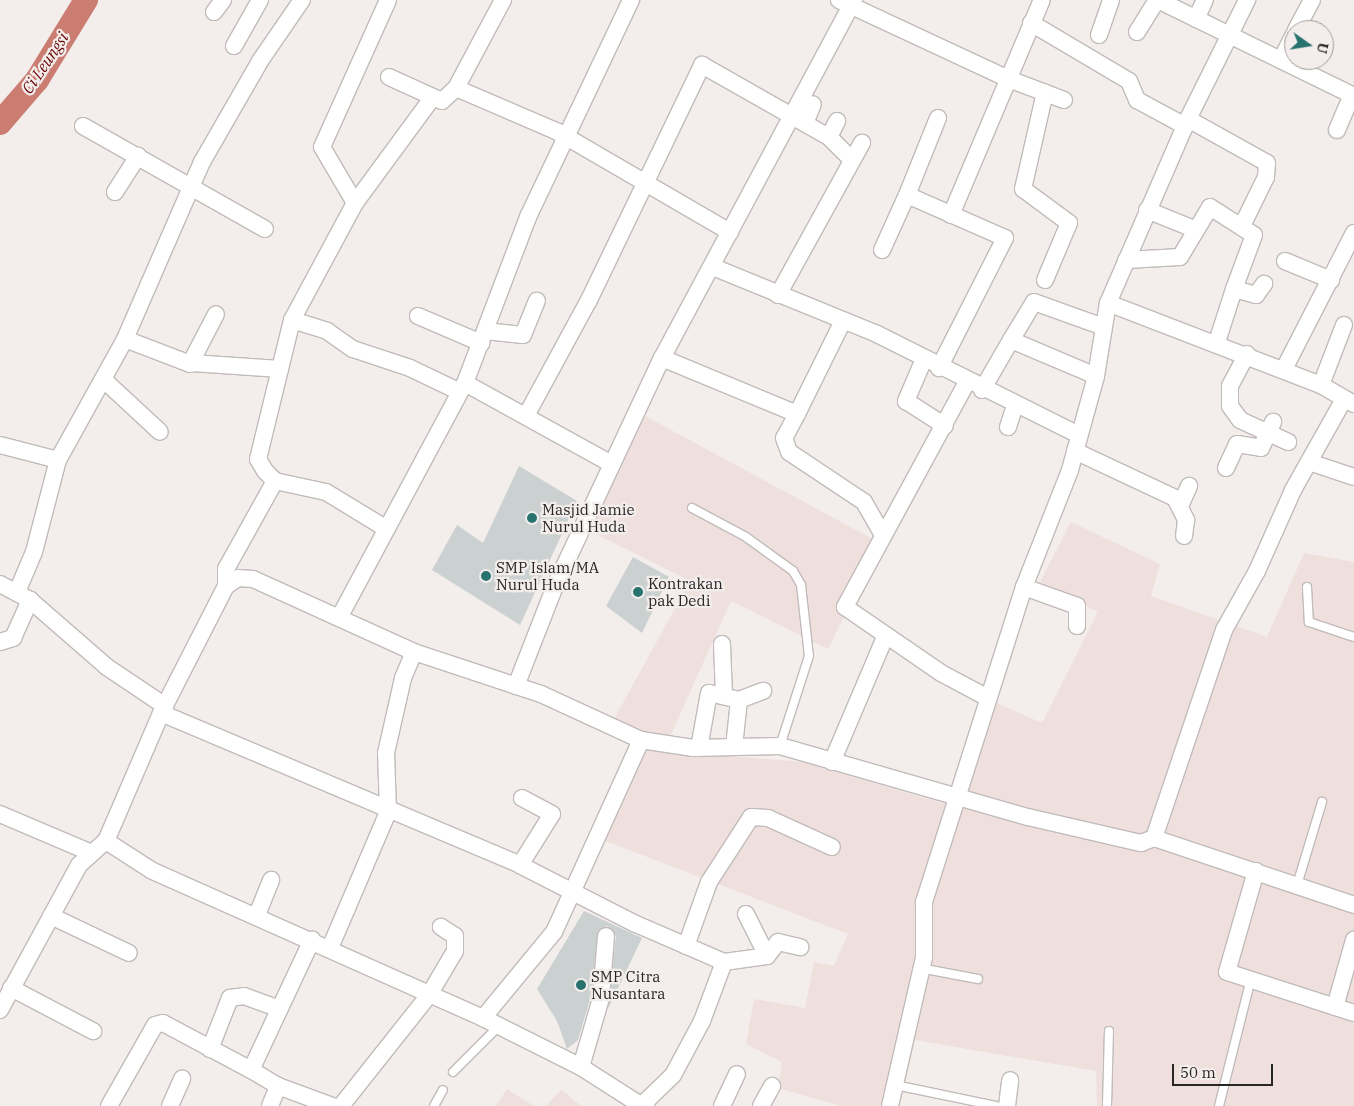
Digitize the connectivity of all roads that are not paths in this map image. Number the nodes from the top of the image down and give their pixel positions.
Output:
1 (260, 0) edge
2 (302, 0) edge
3 (388, 0) edge
4 (503, 0) edge
5 (631, 0) edge
6 (1042, 0) edge
7 (1111, 0) edge
8 (1157, 0) edge
9 (1205, 0) edge
10 (1247, 0) edge
11 (1312, 0) edge
12 (848, 2) edge
13 (1196, 18) junction
14 (1301, 20) edge
15 (1031, 23) junction
16 (1136, 32) dead end
17 (1098, 35) dead end
18 (1230, 35) junction
19 (234, 46) dead end
20 (1284, 54) edge
21 (1281, 60) junction
22 (389, 77) dead end
23 (1006, 78) junction
24 (456, 88) junction
25 (1046, 92) junction
26 (1353, 95) edge
27 (432, 98) junction
28 (1064, 100) dead end
29 (813, 104) dead end
30 (800, 117) junction
31 (938, 118) dead end
32 (837, 121) dead end
33 (1186, 122) junction
34 (83, 126) dead end
35 (1337, 130) dead end
36 (564, 136) junction
37 (829, 137) junction
38 (862, 143) dead end
39 (138, 156) junction
40 (851, 159) junction
41 (643, 180) junction
42 (191, 186) junction
43 (115, 192) dead end
44 (908, 195) junction
45 (355, 203) junction
46 (1148, 210) junction
47 (951, 215) junction
48 (1242, 226) junction
49 (265, 229) dead end
50 (1194, 229) junction
51 (730, 232) junction
52 (1354, 233) edge
53 (882, 250) dead end
54 (1126, 260) junction
55 (1285, 261) dead end
56 (713, 267) junction
57 (1045, 280) dead end
58 (1330, 280) junction
59 (1264, 284) dead end
60 (1234, 289) junction
61 (778, 295) junction
62 (537, 301) dead end
63 (1108, 303) junction
64 (216, 314) dead end
65 (418, 316) dead end
66 (292, 320) junction
67 (843, 321) junction
68 (1344, 325) dead end
69 (1101, 326) junction
70 (483, 337) junction
71 (125, 339) junction
72 (1010, 340) junction
73 (1217, 342) junction
74 (1246, 354) junction
75 (662, 358) junction
76 (924, 360) junction
77 (192, 363) junction
78 (939, 368) junction
79 (280, 369) junction
80 (1284, 369) junction
81 (1096, 376) junction
82 (104, 380) junction
83 (967, 382) junction
84 (1321, 385) junction
85 (462, 388) junction
86 (982, 390) junction
87 (1349, 402) edge
88 (1015, 405) junction
89 (527, 414) junction
90 (797, 414) junction
91 (945, 426) junction
92 (1008, 427) dead end
93 (1270, 427) junction
94 (160, 432) dead end
95 (1079, 435) junction
96 (1288, 442) dead end
97 (0, 445) edge
98 (1075, 451) junction
99 (58, 460) junction
100 (1309, 462) junction
101 (612, 464) junction
102 (1226, 468) dead end
103 (1354, 477) edge
104 (274, 481) junction
105 (1189, 486) dead end
106 (1181, 504) junction
107 (692, 508) dead end
108 (385, 528) junction
109 (882, 535) junction
110 (1184, 536) dead end
111 (1, 586) edge
112 (226, 586) junction
113 (1024, 587) junction
114 (1307, 587) dead end
115 (24, 596) junction
116 (340, 616) junction
117 (1076, 626) dead end
118 (886, 637) junction
119 (1354, 637) edge
120 (722, 644) dead end
121 (5, 645) edge
122 (414, 652) junction
123 (516, 686) junction
124 (763, 691) dead end
125 (732, 698) junction
126 (988, 698) junction
127 (163, 709) junction
128 (641, 740) junction
129 (780, 746) junction
130 (734, 747) junction
131 (699, 748) junction
132 (832, 762) junction
133 (954, 796) junction
134 (522, 798) dead end
135 (1322, 802) dead end
136 (388, 812) junction
137 (0, 814) edge
138 (1154, 838) junction
139 (106, 840) junction
140 (832, 847) dead end
141 (89, 852) junction
142 (520, 865) junction
143 (1256, 871) junction
144 (271, 880) dead end
145 (1297, 886) junction
146 (573, 889) junction
147 (1354, 905) edge
148 (746, 914) dead end
149 (257, 915) junction
150 (51, 916) junction
151 (441, 927) dead end
152 (606, 936) dead end
153 (312, 940) junction
154 (1354, 940) edge
155 (686, 946) junction
156 (800, 947) dead end
157 (330, 948) junction
158 (129, 953) dead end
159 (767, 956) junction
160 (724, 962) junction
161 (920, 968) junction
162 (978, 979) dead end
163 (1251, 980) junction
164 (11, 988) junction
165 (429, 995) junction
166 (1335, 1007) junction
167 (278, 1008) junction
168 (0, 1010) edge
169 (1354, 1013) edge
170 (483, 1018) junction
171 (497, 1028) junction
172 (93, 1031) dead end
173 (1109, 1031) dead end
174 (210, 1048) junction
175 (581, 1067) junction
176 (251, 1070) junction
177 (453, 1072) dead end
178 (737, 1074) dead end
179 (182, 1079) dead end
180 (1010, 1080) dead end
181 (895, 1084) junction
182 (278, 1086) junction
183 (772, 1086) dead end
184 (443, 1090) dead end
185 (176, 1104) edge
186 (644, 1105) edge
187 (109, 1106) edge
188 (270, 1106) edge
189 (332, 1106) edge
190 (341, 1106) edge
191 (434, 1106) edge
192 (722, 1106) edge
193 (761, 1106) edge
194 (890, 1106) edge
195 (996, 1106) edge
196 (1007, 1106) edge
197 (1107, 1106) edge
198 (1219, 1106) edge

1 - 19 street
2 - 42 street
3 - 45 street
4 - 24 street
5 - 36 street
6 - 15 street
7 - 17 street
8 - 13 street
8 - 16 street
9 - 13 street
10 - 18 street
11 - 14 street
12 - 23 street
12 - 30 street
13 - 18 street
15 - 23 street
15 - 33 street
18 - 21 street
18 - 33 street
20 - 21 street
21 - 26 street
22 - 27 street
23 - 25 street
23 - 47 street
24 - 27 street
24 - 36 street
25 - 28 street
25 - 57 street
26 - 35 street
27 - 45 street
29 - 30 street
30 - 37 street
30 - 41 street
30 - 51 street
31 - 44 street
32 - 37 street
33 - 46 street
33 - 48 street
34 - 39 street
36 - 41 street
36 - 70 street
37 - 40 street
38 - 40 street
39 - 42 street
39 - 43 street
40 - 61 street
41 - 51 street
41 - 89 street
42 - 49 street
42 - 71 street
44 - 47 street
44 - 53 street
45 - 66 street
46 - 50 street
46 - 54 street
47 - 78 street
48 - 50 street
48 - 60 street
50 - 54 street
51 - 56 street
52 - 58 street
54 - 63 street
55 - 58 street
56 - 61 street
56 - 75 street
58 - 80 street
59 - 60 street
60 - 73 street
61 - 67 street
62 - 70 street
63 - 69 street
63 - 73 street
64 - 77 street
65 - 70 street
66 - 79 street
66 - 85 street
67 - 76 street
67 - 90 street
68 - 84 street
69 - 72 street
69 - 81 street
70 - 85 street
71 - 77 street
71 - 82 street
72 - 81 street
72 - 86 street
73 - 74 street
74 - 80 street
74 - 93 street
75 - 90 street
75 - 101 street
76 - 78 street
76 - 91 street
77 - 79 street
78 - 83 street
79 - 104 street
80 - 84 street
81 - 95 street
82 - 94 street
82 - 99 street
83 - 86 street
83 - 91 street
84 - 87 street
85 - 89 street
85 - 108 street
86 - 88 street
87 - 100 street
88 - 92 street
88 - 95 street
89 - 101 street
90 - 109 street
91 - 109 street
93 - 96 street
93 - 102 street
95 - 98 street
97 - 99 street
98 - 106 street
98 - 113 street
99 - 115 street
100 - 103 street
100 - 138 street
101 - 123 street
104 - 108 street
104 - 112 street
105 - 106 street
106 - 110 street
107 - 129 lane
108 - 116 street
109 - 118 street
111 - 115 street
112 - 116 street
112 - 127 street
113 - 117 street
113 - 126 street
114 - 119 lane
115 - 121 street
115 - 127 street
116 - 122 street
118 - 126 street
118 - 132 street
120 - 125 street
122 - 123 street
122 - 136 street
123 - 128 street
124 - 125 street
125 - 130 street
125 - 131 street
126 - 133 street
127 - 136 street
127 - 139 street
128 - 131 street
128 - 146 street
129 - 130 street
129 - 132 street
130 - 131 street
132 - 133 street
133 - 138 street
133 - 161 street
134 - 142 street
135 - 145 lane
136 - 142 street
136 - 157 street
137 - 141 street
138 - 143 street
139 - 141 street
139 - 149 street
140 - 155 street
141 - 150 street
142 - 146 street
143 - 145 street
143 - 163 street
144 - 149 street
145 - 147 street
146 - 155 street
146 - 170 street
148 - 159 street
149 - 153 street
150 - 158 street
150 - 164 street
151 - 165 street
152 - 175 street
153 - 157 street
153 - 167 street
154 - 166 street
155 - 160 street
156 - 159 street
157 - 165 street
159 - 160 street
160 - 186 street
161 - 162 lane
161 - 181 street
163 - 166 street
163 - 198 lane
164 - 168 street
164 - 172 street
165 - 170 street
165 - 190 street
166 - 169 street
167 - 174 street
167 - 176 street
170 - 171 street
171 - 175 street
171 - 177 lane
173 - 197 lane
174 - 176 street
174 - 187 street
175 - 186 street
176 - 182 street
178 - 192 street
179 - 185 street
180 - 196 street
181 - 194 street
181 - 195 lane
182 - 188 street
182 - 189 street
183 - 193 street
184 - 191 lane

